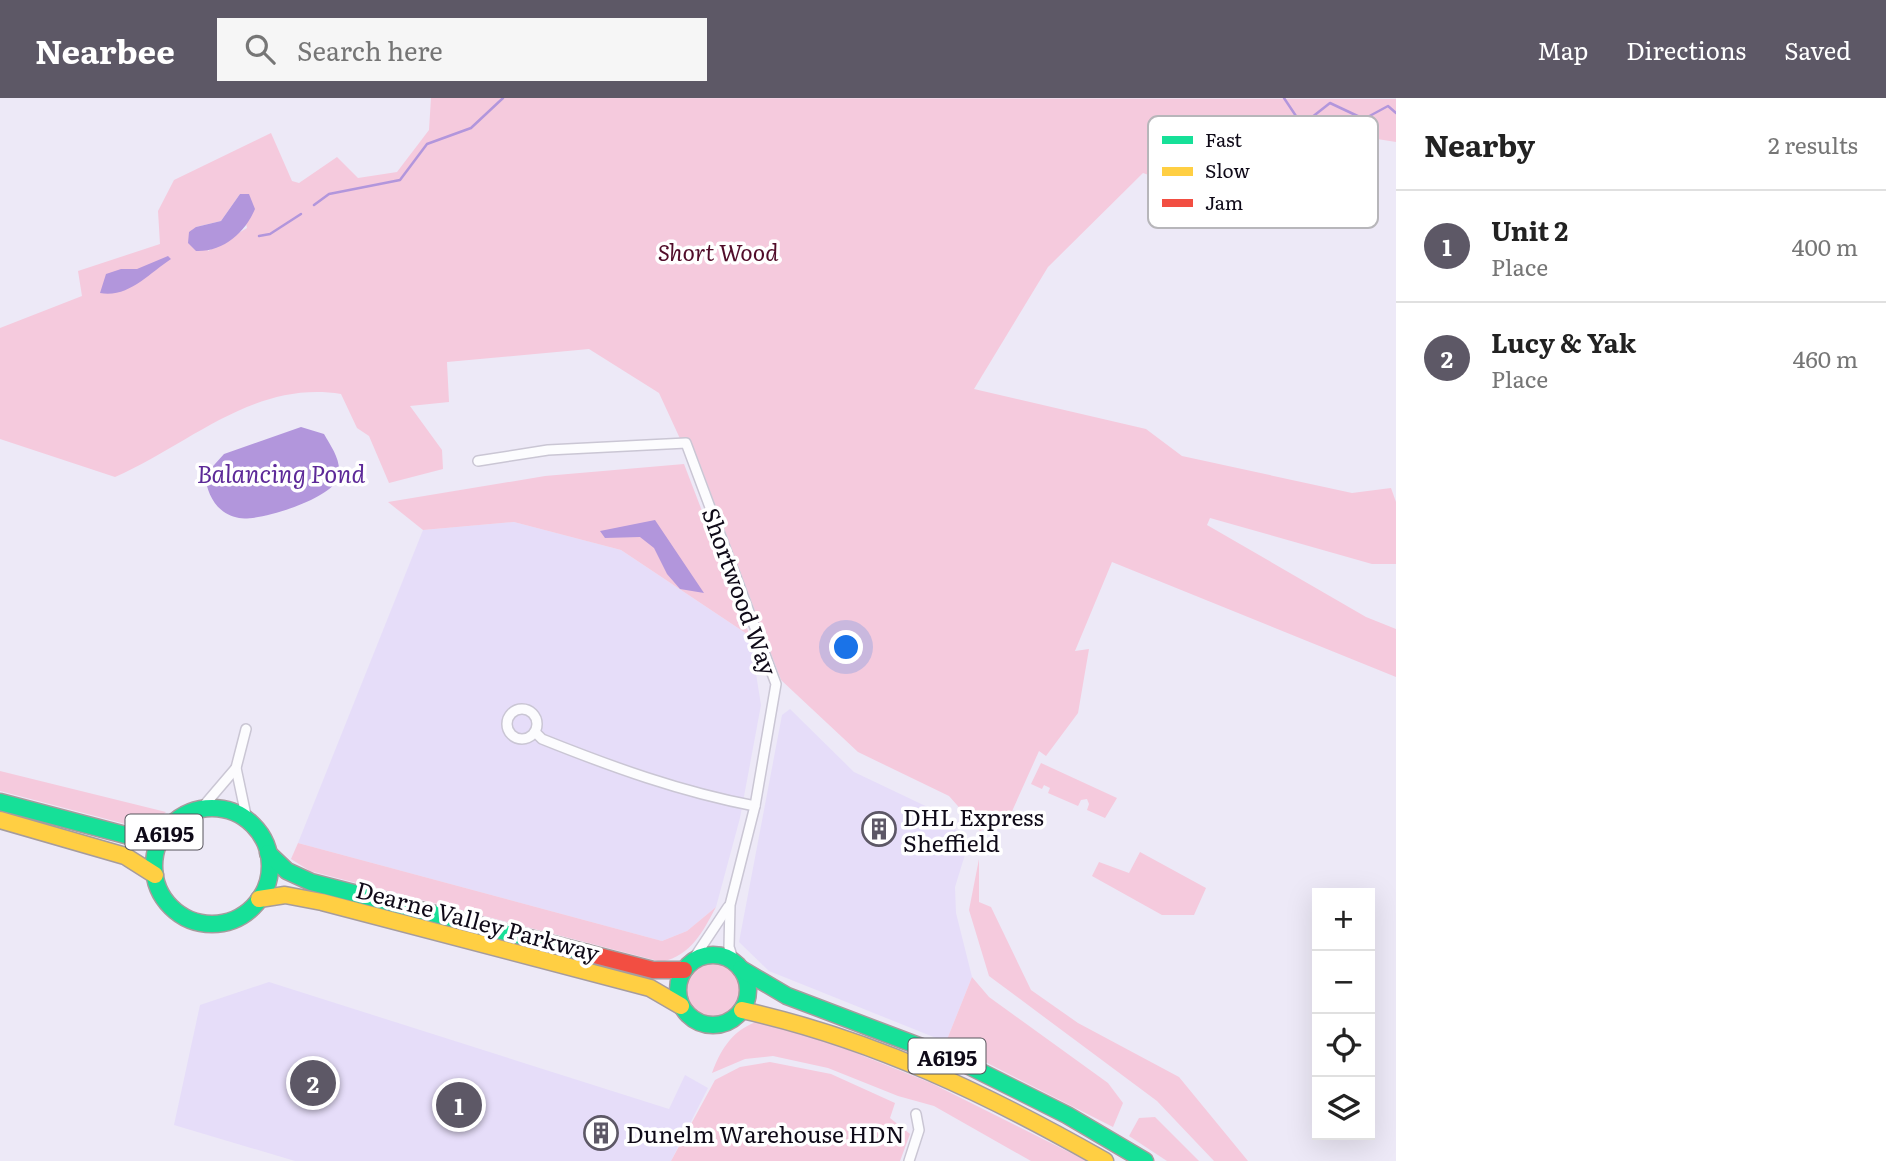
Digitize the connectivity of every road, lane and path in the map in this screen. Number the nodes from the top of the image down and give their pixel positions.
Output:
1 (478, 461) dead end
2 (246, 729) dead end
3 (535, 732) dead end
4 (236, 768) junction
5 (0, 802) edge
6 (755, 806) junction
7 (201, 809) junction
8 (0, 820) edge
9 (247, 820) junction
10 (164, 832) junction
11 (268, 853) junction
12 (155, 875) junction
13 (259, 899) junction
14 (730, 905) junction
15 (738, 965) junction
16 (688, 966) junction
17 (681, 1006) junction
18 (743, 1010) junction
19 (916, 1114) dead end
20 (909, 1161) edge
21 (1105, 1161) edge
22 (1145, 1161) edge

1 - 6 street, Shortwood Way
2 - 4 street
3 - 6 street
4 - 7 street
4 - 9 street
5 - 10 highway, A6195
6 - 14 street, Shortwood Way
7 - 9 highway, A6195
7 - 10 highway, A6195
8 - 12 highway, A6195
9 - 11 highway, A6195
10 - 12 highway, A6195
11 - 13 highway
11 - 16 highway, Dearne Valley Parkway / A6195
12 - 13 highway, A6195
13 - 17 highway, Dearne Valley Parkway
14 - 15 street, Shortwood Way
14 - 16 street, Shortwood Way
15 - 16 highway, A6195
15 - 18 highway
15 - 22 highway, A6195
16 - 17 highway
17 - 18 highway
18 - 21 highway, A6195
19 - 20 street

